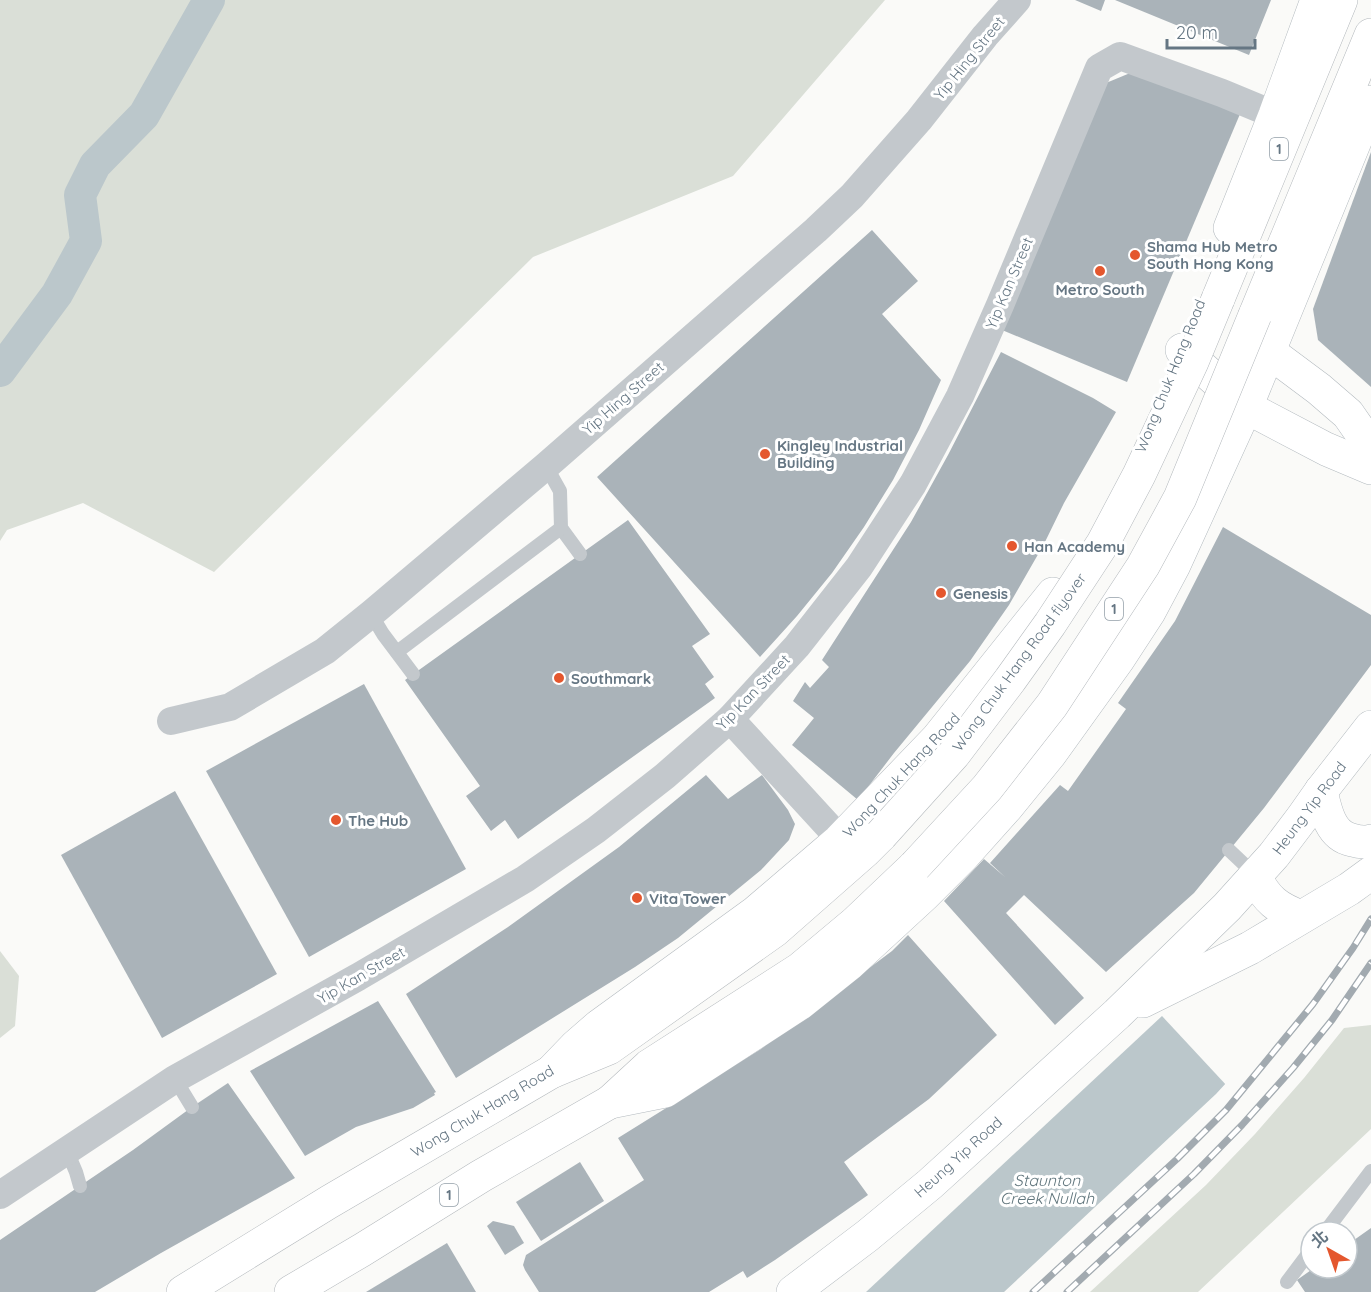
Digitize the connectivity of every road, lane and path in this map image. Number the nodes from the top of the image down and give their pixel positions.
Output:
1 (1017, 0) edge
2 (1317, 0) edge
3 (1341, 0) edge
4 (1371, 35) edge
5 (1371, 102) edge
6 (1275, 115) junction
7 (1236, 338) dead end
8 (1182, 350) junction
9 (1268, 351) junction
10 (1246, 407) junction
11 (1371, 447) edge
12 (546, 466) junction
13 (1371, 468) edge
14 (561, 528) junction
15 (580, 554) dead end
16 (371, 614) junction
17 (397, 652) junction
18 (413, 674) dead end
19 (730, 719) junction
20 (171, 721) dead end
21 (1371, 727) edge
22 (1321, 791) junction
23 (829, 827) dead end
24 (1371, 841) edge
25 (1229, 850) dead end
26 (1371, 873) edge
27 (1255, 877) junction
28 (1301, 917) junction
29 (1117, 1014) junction
30 (551, 1072) junction
31 (175, 1078) junction
32 (610, 1102) junction
33 (192, 1107) dead end
34 (67, 1151) junction
35 (1371, 1171) edge
36 (80, 1185) dead end
37 (0, 1195) edge
38 (1334, 1220) edge
39 (1299, 1266) edge
40 (1287, 1282) dead end
41 (183, 1292) edge
42 (291, 1292) edge
43 (793, 1292) edge

1 - 12 street, Yip Hing Street
2 - 6 main road, Wong Chuk Hang Road
3 - 30 main road, Wong Chuk Hang Road flyover / 1, bridge
4 - 32 main road, 1, bridge
5 - 9 main road
6 - 8 main road, Wong Chuk Hang Road
6 - 19 street, Yip Kan Street
7 - 9 lane
8 - 10 main road
8 - 30 main road, Wong Chuk Hang Road
9 - 10 main road
9 - 11 main road
10 - 13 main road
10 - 32 main road
12 - 14 lane
12 - 16 street, Yip Hing Street
14 - 15 lane
14 - 17 lane
16 - 17 lane
16 - 20 street, Yip Hing Street
17 - 18 lane
19 - 23 street
19 - 31 street, Yip Kan Street
21 - 22 main road, Heung Yip Road
22 - 24 main road
22 - 27 main road, Heung Yip Road
25 - 27 lane
26 - 28 main road, Heung Yip Road
27 - 28 main road
27 - 29 main road, Heung Yip Road
28 - 29 main road, Heung Yip Road
29 - 43 main road, Heung Yip Road
30 - 41 main road, Wong Chuk Hang Road / 1
31 - 33 lane
31 - 34 street, Yip Kan Street
32 - 42 main road, 1
34 - 36 lane
34 - 37 street, Yip Kan Street
35 - 38 lane
39 - 40 lane

